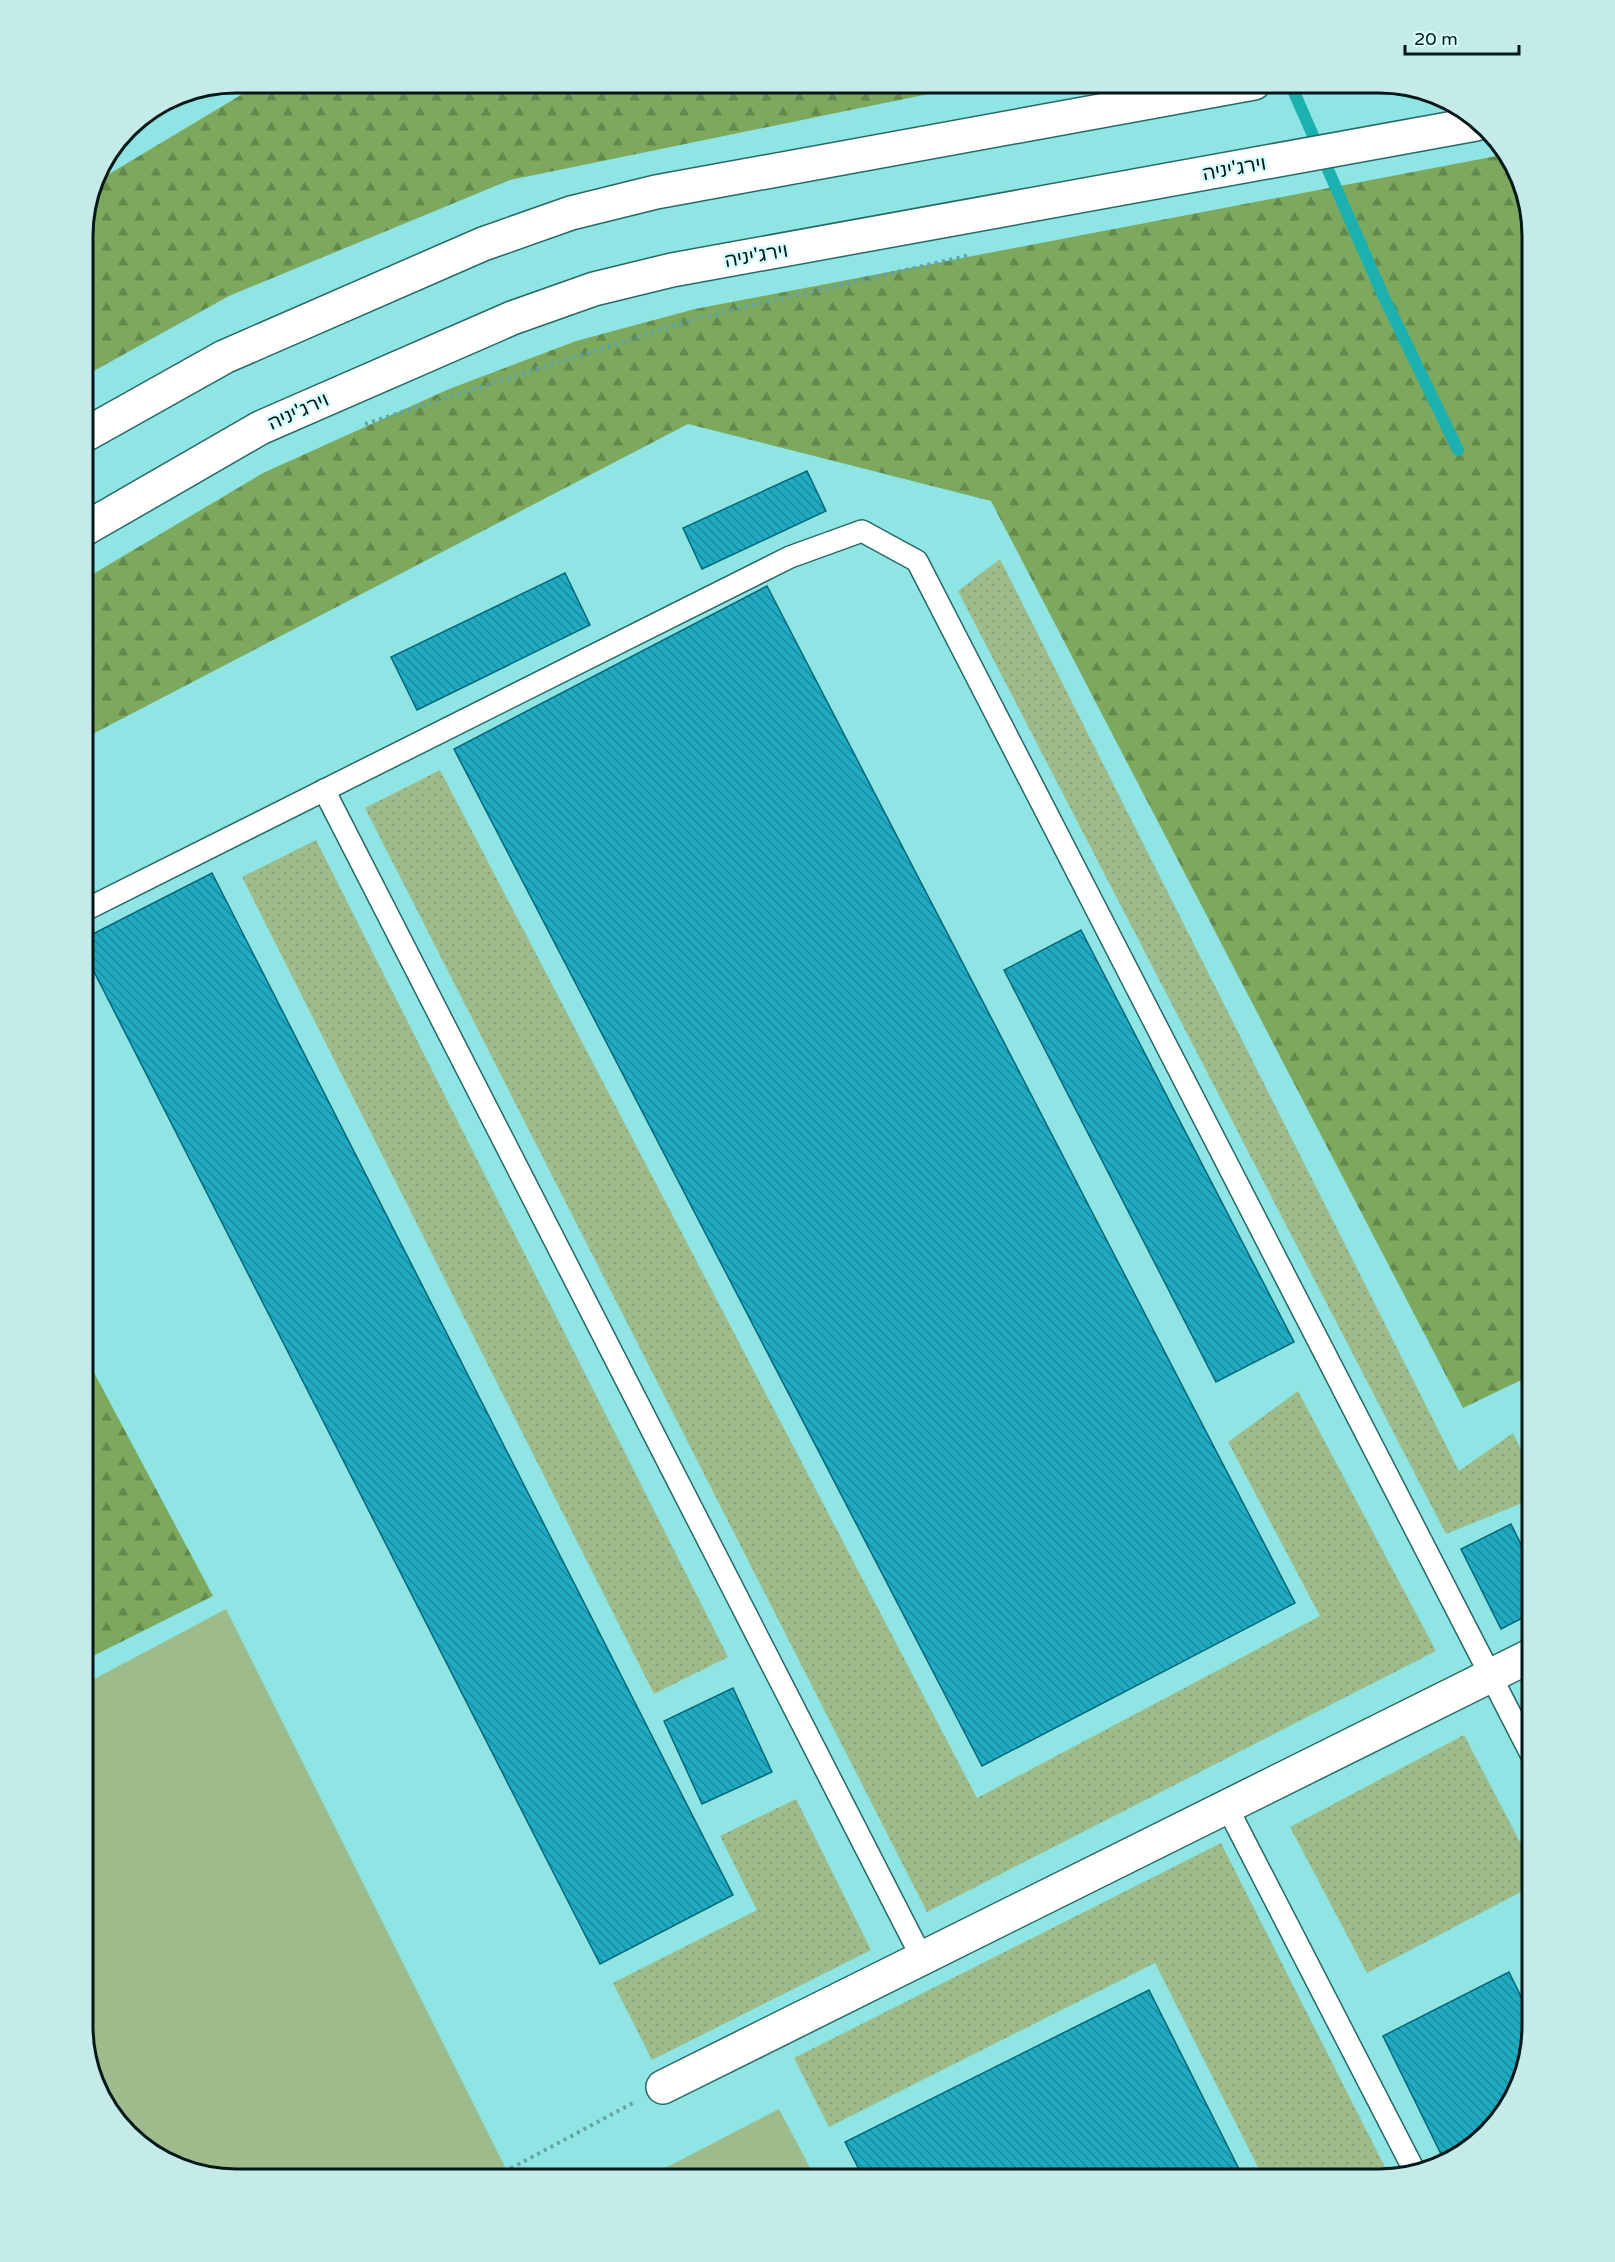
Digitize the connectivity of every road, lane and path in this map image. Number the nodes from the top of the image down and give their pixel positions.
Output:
1 (1199, 93) edge
2 (1469, 125) edge
3 (973, 255) dead end
4 (359, 427) dead end
5 (93, 430) edge
6 (93, 524) edge
7 (324, 789) junction
8 (93, 906) edge
9 (1522, 1660) edge
10 (1490, 1676) junction
11 (1522, 1736) edge
12 (1227, 1807) junction
13 (922, 1958) junction
14 (663, 2087) joint
15 (1411, 2165) edge
16 (510, 2169) edge

1 - 5 street
2 - 6 street, וירג'יניה
3 - 4 path
7 - 8 lane
7 - 10 lane
7 - 13 lane
9 - 10 street
10 - 11 lane
10 - 12 street
12 - 13 street
12 - 15 lane
13 - 14 street
14 - 16 path

